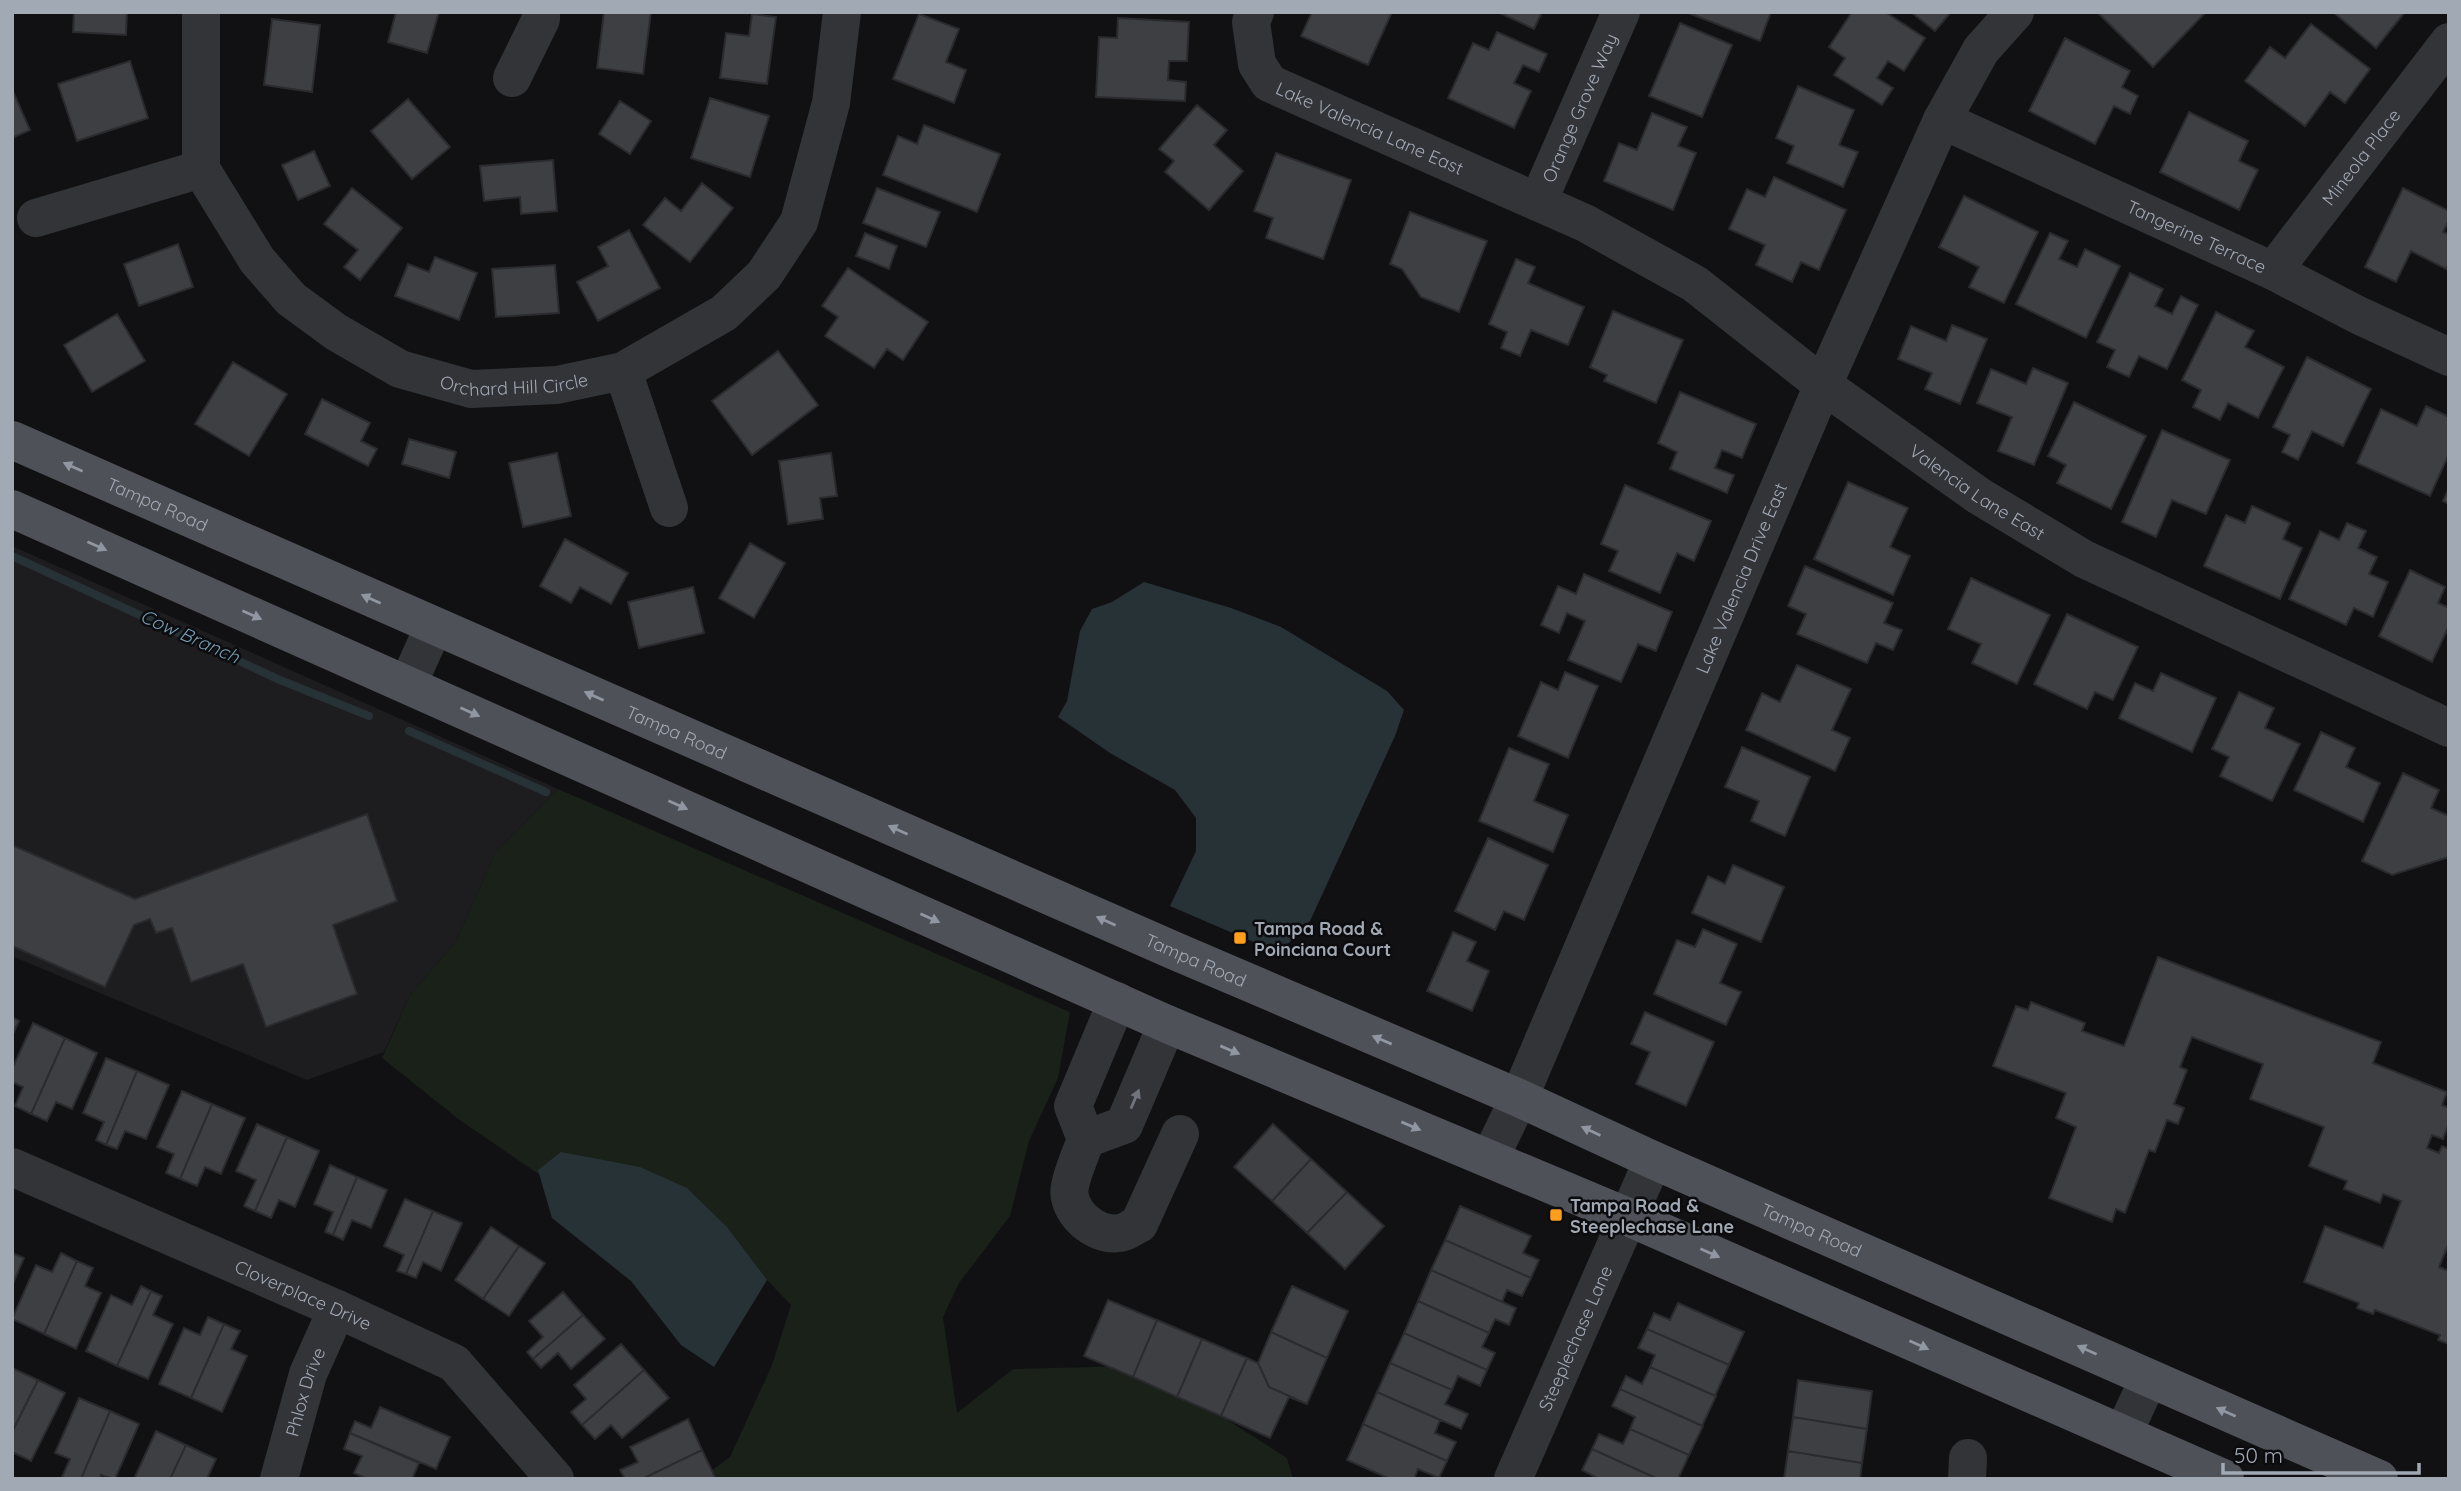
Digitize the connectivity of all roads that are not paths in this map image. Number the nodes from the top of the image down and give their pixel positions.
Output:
1 (201, 12) edge
2 (541, 12) edge
3 (842, 12) edge
4 (1255, 12) edge
5 (1621, 12) edge
6 (2015, 12) edge
7 (2449, 42) edge
8 (512, 78) dead end
9 (1942, 120) junction
10 (201, 169) junction
11 (1538, 202) junction
12 (36, 218) dead end
13 (2273, 271) junction
14 (2449, 357) edge
15 (623, 371) junction
16 (1823, 384) junction
17 (12, 440) edge
18 (669, 508) dead end
19 (12, 509) edge
20 (433, 626) junction
21 (408, 684) junction
22 (2449, 728) edge
23 (1117, 1001) junction
24 (1167, 1024) junction
25 (1519, 1098) junction
26 (1181, 1134) dead end
27 (1086, 1139) junction
28 (1490, 1158) junction
29 (1653, 1160) junction
30 (12, 1167) edge
31 (1628, 1217) junction
32 (337, 1309) junction
33 (2149, 1378) junction
34 (2123, 1434) junction
35 (279, 1479) edge
36 (555, 1479) edge
37 (1513, 1479) edge
38 (2225, 1479) edge
39 (2379, 1479) edge

1 - 10 street
2 - 8 street
3 - 15 street, Orchard Hill Circle
4 - 11 street, Lake Valencia Lane East
5 - 11 street, Orange Grove Way
6 - 9 street, Lake Valencia Drive East
7 - 13 street, Mineola Place
9 - 13 street, Tangerine Terrace
9 - 16 street, Lake Valencia Drive East
10 - 12 street
10 - 15 street, Orchard Hill Circle
11 - 16 street, Valencia Lane East
13 - 14 street, Tangerine Terrace
15 - 18 street
16 - 22 street, Valencia Lane East
16 - 25 street, Lake Valencia Drive East
20 -> 17 main road, Tampa Road
19 -> 21 main road
20 - 21 street
25 -> 20 main road, Tampa Road
21 -> 23 main road
23 - 24 main road
23 - 27 street
27 -> 24 street
24 -> 28 main road
25 - 28 street, Lake Valencia Drive East
29 -> 25 main road, Tampa Road
26 - 27 street
28 - 31 main road
29 - 31 street, Steeplechase Lane
33 -> 29 main road, Tampa Road
30 - 32 street, Cloverplace Drive
31 -> 34 main road
31 - 37 street, Steeplechase Lane
32 - 35 street, Phlox Drive
32 - 36 street, Cloverplace Drive
33 - 34 street
39 -> 33 main road, Tampa Road
34 - 38 main road

